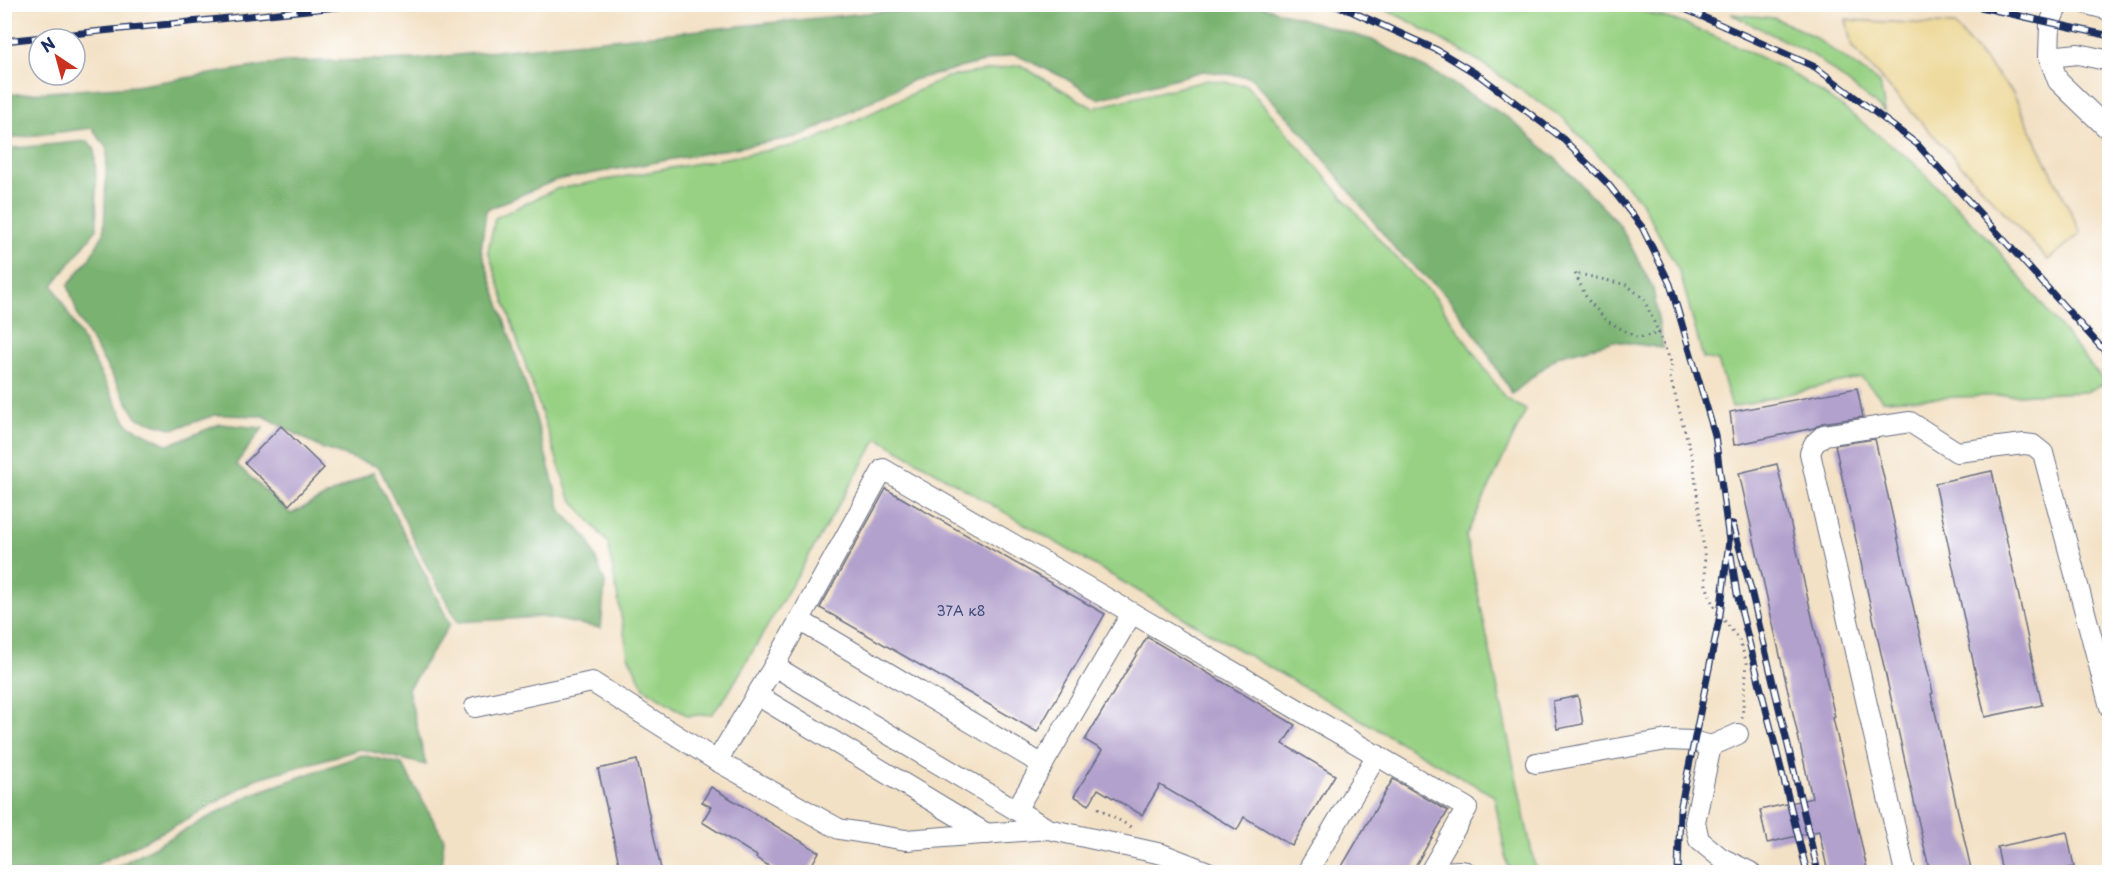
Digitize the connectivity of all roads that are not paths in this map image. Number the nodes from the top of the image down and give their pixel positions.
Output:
1 (2061, 4) edge
2 (2087, 4) edge
3 (2109, 9) edge
4 (2049, 57) junction
5 (2109, 61) edge
6 (2109, 131) edge
7 (1132, 613) junction
8 (800, 620) junction
9 (2100, 633) edge
10 (774, 666) junction
11 (757, 694) junction
12 (476, 706) dead end
13 (2109, 707) edge
14 (1738, 734) road end
15 (1711, 746) junction
16 (1377, 755) junction
17 (717, 761) junction
18 (1536, 763) dead end
19 (1043, 765) junction
20 (1016, 810) junction
21 (1048, 829) junction
22 (987, 834) junction
23 (1208, 873) edge
24 (1307, 873) edge
25 (1430, 873) edge
26 (1444, 873) edge
27 (1466, 873) edge
28 (1750, 873) edge
29 (1905, 873) edge

1 - 4 lane
2 - 3 lane
4 - 5 lane
4 - 6 lane
7 - 8 lane
7 - 16 lane
7 - 19 lane
8 - 10 lane
8 - 19 lane
9 - 13 lane
9 - 29 lane
10 - 11 lane
10 - 20 lane
11 - 17 lane
11 - 22 lane
12 - 17 lane
14 - 15 lane
15 - 18 lane
15 - 28 lane
16 - 24 lane
16 - 25 lane
17 - 22 lane
19 - 20 lane
20 - 21 lane
21 - 22 lane
21 - 23 lane
26 - 27 lane

